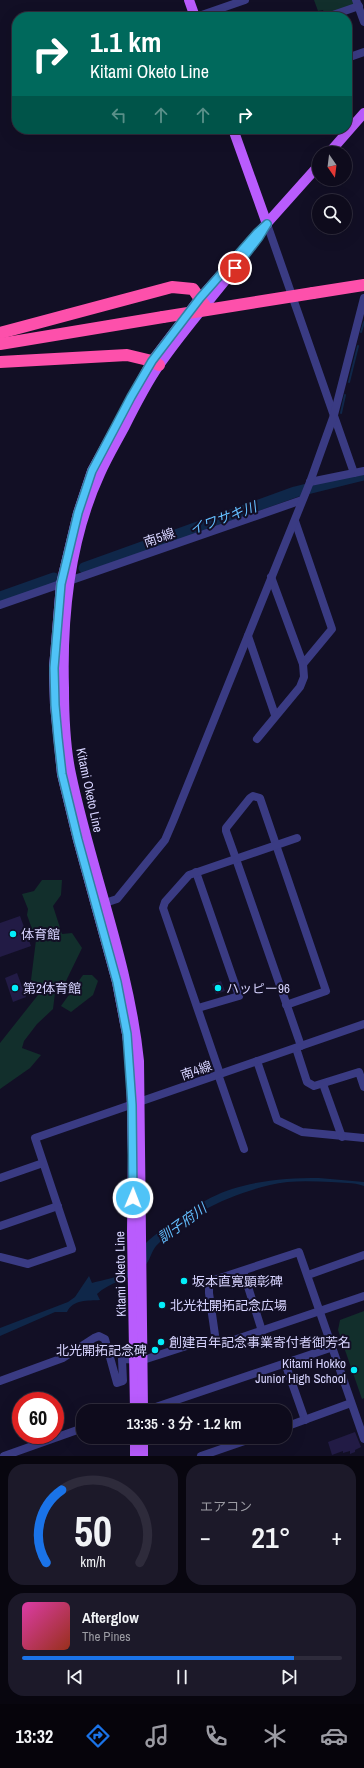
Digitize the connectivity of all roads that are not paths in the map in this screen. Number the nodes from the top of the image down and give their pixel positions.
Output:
1 (189, 0) edge
2 (245, 0) edge
3 (358, 3) edge
4 (194, 12) edge
5 (210, 12) edge
6 (338, 12) edge
7 (364, 22) edge
8 (364, 52) edge
9 (352, 56) edge
10 (364, 113) edge
11 (352, 127) edge
12 (235, 134) edge
13 (346, 134) edge
14 (335, 146) edge
15 (312, 173) edge
16 (267, 224) junction
17 (364, 284) edge
18 (364, 298) edge
19 (202, 302) junction
20 (0, 333) edge
21 (0, 344) edge
22 (0, 362) edge
23 (155, 363) junction
24 (334, 415) junction
25 (364, 470) edge
26 (354, 473) junction
27 (308, 486) junction
28 (302, 500) junction
29 (295, 521) junction
30 (272, 576) junction
31 (66, 583) junction
32 (0, 605) edge
33 (248, 636) junction
34 (303, 664) junction
35 (275, 715) junction
36 (257, 738) dead end
37 (297, 838) dead end
38 (276, 845) junction
39 (236, 859) junction
40 (196, 872) junction
41 (101, 905) junction
42 (286, 1005) junction
43 (198, 1008) junction
44 (364, 1024) edge
45 (298, 1047) junction
46 (257, 1061) junction
47 (219, 1074) junction
48 (323, 1084) junction
49 (364, 1087) edge
50 (136, 1104) junction
51 (342, 1137) junction
52 (364, 1138) edge
53 (244, 1148) dead end
54 (43, 1162) junction
55 (0, 1178) edge
56 (58, 1206) junction
57 (0, 1226) edge
58 (364, 1255) edge
59 (0, 1257) edge
60 (243, 1271) junction
61 (308, 1274) junction
62 (364, 1296) edge
63 (320, 1312) junction
64 (262, 1331) junction
65 (216, 1342) junction
66 (333, 1347) junction
67 (139, 1360) junction
68 (285, 1363) junction
69 (0, 1381) edge
70 (351, 1403) junction
71 (136, 1404) edge
72 (143, 1404) edge
73 (165, 1404) edge
74 (305, 1420) junction
75 (292, 1425) edge
76 (76, 1430) edge
77 (364, 1440) edge
78 (135, 1444) edge
79 (143, 1444) edge
80 (236, 1444) edge
81 (4, 1456) edge
82 (136, 1456) edge
83 (143, 1456) edge
84 (201, 1456) edge

1 - 4 main road
2 - 5 street
3 - 6 street
3 - 7 street
8 - 9 street
10 - 11 main road
12 - 16 main road
13 - 14 main road
15 - 16 main road, Kitami Oketo Line
16 - 19 main road, Kitami Oketo Line
16 - 24 street
17 - 21 highway, bridge
18 - 24 street
19 - 20 highway
19 - 23 main road, Kitami Oketo Line
22 - 23 highway
23 - 31 main road, Kitami Oketo Line
24 - 26 street
24 - 27 street
25 - 26 street
26 - 27 street
27 - 28 street
28 - 29 street
28 - 31 street, 南5線
29 - 30 street
29 - 34 street
30 - 33 street
30 - 34 street
31 - 32 street, 南5線
31 - 41 main road, Kitami Oketo Line
33 - 35 street
33 - 41 street
34 - 35 street
35 - 36 street
37 - 38 street
38 - 39 street
38 - 39 street
38 - 42 street
39 - 40 street
39 - 42 street
40 - 43 street
40 - 43 street
41 - 50 main road, Kitami Oketo Line
42 - 45 street
43 - 47 street
44 - 45 street, 南4線
45 - 46 street, 南4線
45 - 48 street
46 - 47 street, 南4線
46 - 51 street
47 - 50 street, 南4線
47 - 53 street
48 - 49 street
48 - 51 street
50 - 54 street, 南4線
50 - 67 main road, Kitami Oketo Line
50 - 67 main road, Kitami Oketo Line
51 - 52 street
54 - 55 street
54 - 56 street
56 - 57 street
56 - 59 street
58 - 61 street
60 - 61 street
60 - 64 street
60 - 65 street
61 - 63 street
62 - 63 street
63 - 64 street
63 - 66 street
64 - 65 street
65 - 67 street
66 - 68 street
66 - 70 street
67 - 69 street
67 - 71 main road, Kitami Oketo Line
67 - 72 main road, Kitami Oketo Line
68 - 73 street
68 - 74 street
70 - 74 street
70 - 77 street
74 - 75 street
76 - 81 street
78 - 82 main road
79 - 83 main road
80 - 84 street

